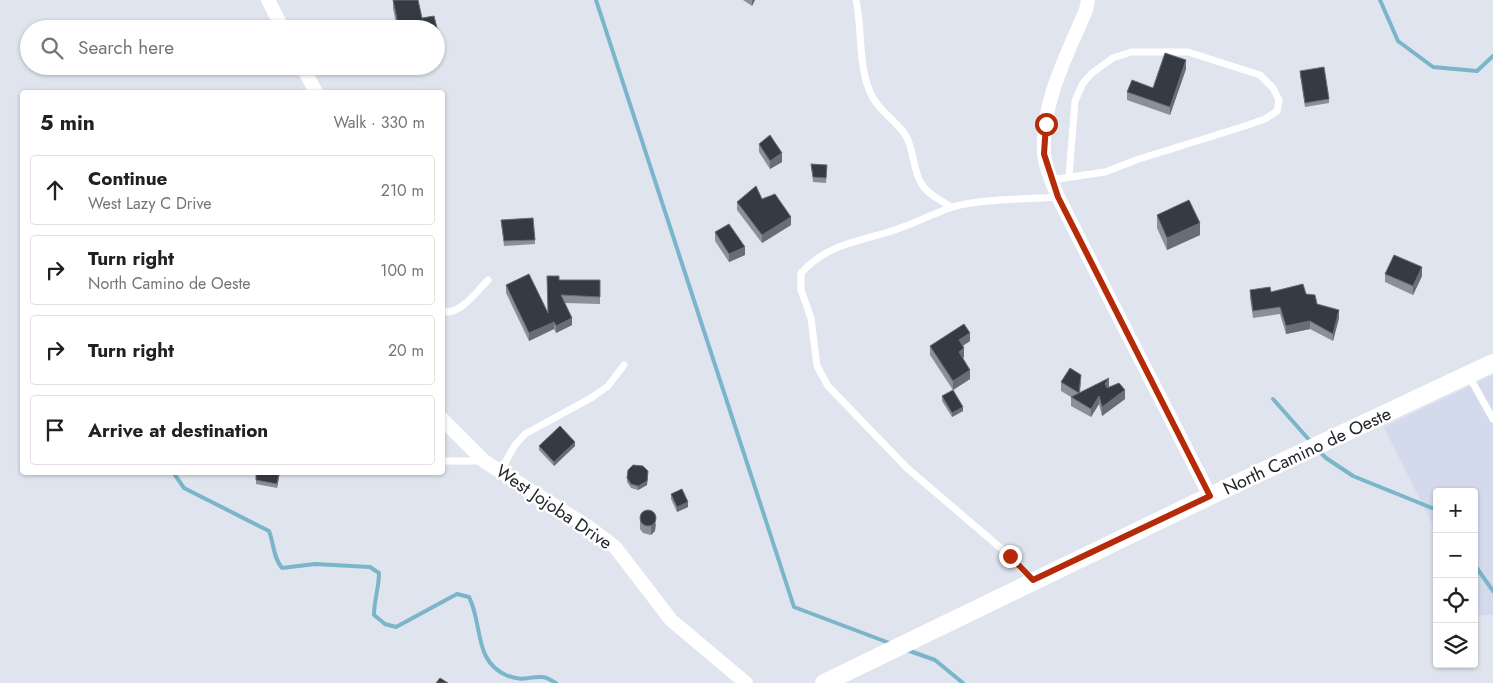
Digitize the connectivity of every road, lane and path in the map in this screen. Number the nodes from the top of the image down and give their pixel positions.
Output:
1 (268, 0) edge
2 (856, 0) edge
3 (1088, 0) edge
4 (278, 20) edge
5 (307, 75) edge
6 (315, 90) edge
7 (1069, 176) junction
8 (1051, 180) junction
9 (1058, 197) junction
10 (951, 207) junction
11 (488, 280) dead end
12 (445, 312) edge
13 (1493, 363) edge
14 (624, 365) dead end
15 (1469, 375) junction
16 (1493, 419) edge
17 (445, 422) edge
18 (445, 461) edge
19 (484, 461) junction
20 (500, 472) junction
21 (1210, 496) junction
22 (1033, 580) junction
23 (746, 683) edge
24 (824, 683) edge

1 - 4 street
2 - 10 lane
3 - 8 street
5 - 6 street
7 - 7 lane
7 - 8 lane
8 - 9 street
9 - 10 lane
9 - 21 street
10 - 22 lane
11 - 12 lane
13 - 15 street, North Camino de Oeste
14 - 20 lane
15 - 16 lane
15 - 21 street, North Camino de Oeste
17 - 19 street, West Jojoba Drive
18 - 19 lane
19 - 20 street, West Jojoba Drive
20 - 23 street, West Jojoba Drive
21 - 22 street, North Camino de Oeste
22 - 24 street, North Camino de Oeste

